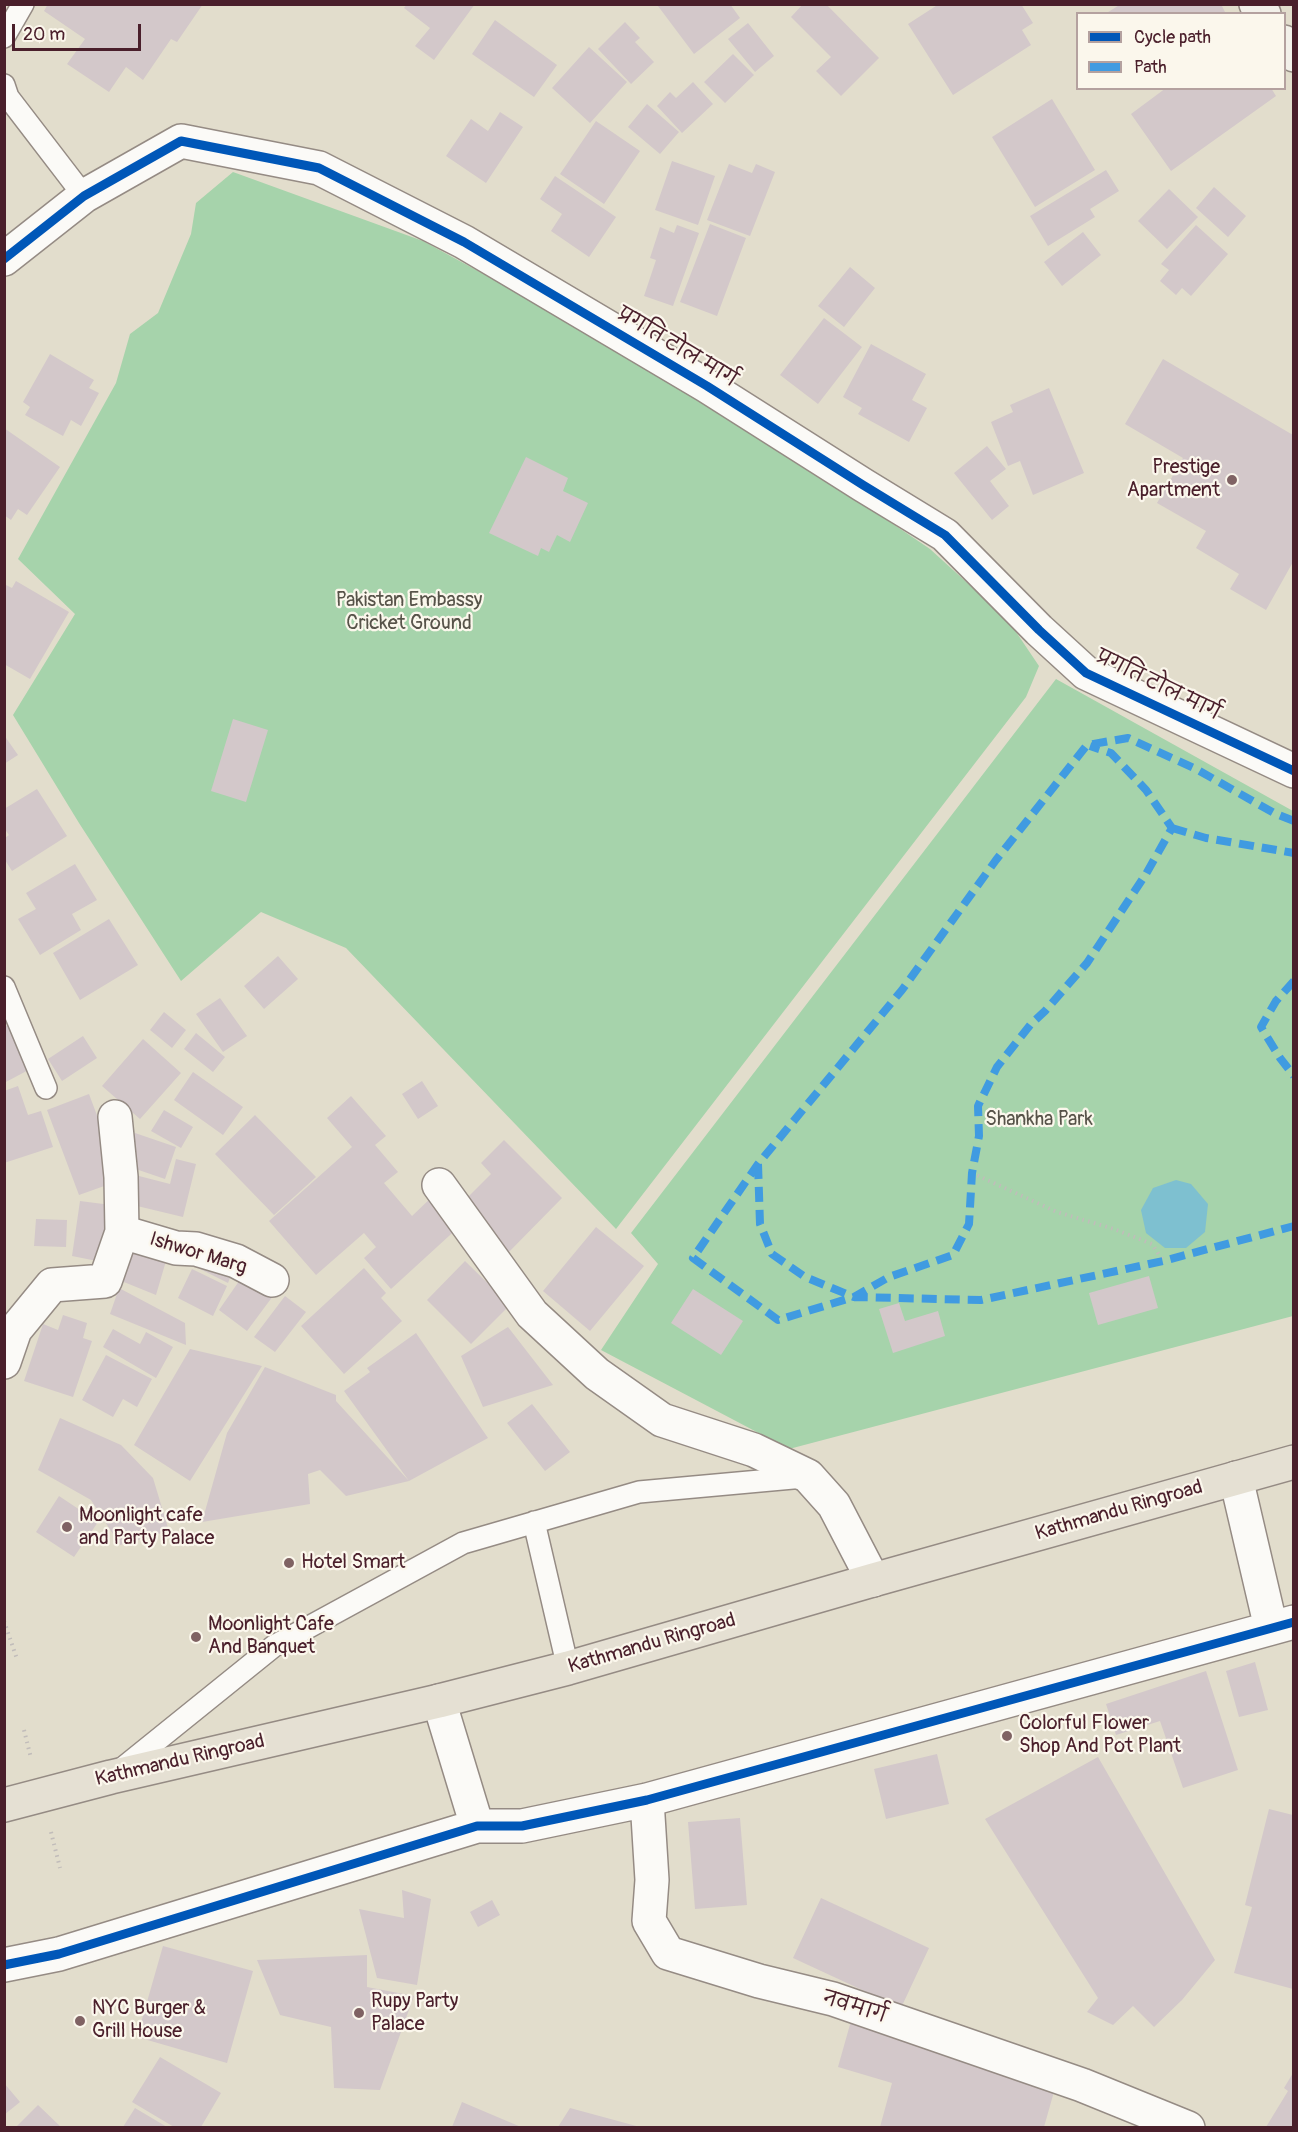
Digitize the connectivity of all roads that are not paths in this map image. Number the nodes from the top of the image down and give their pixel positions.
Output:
1 (23, 4) edge
2 (4, 37) edge
3 (4, 85) edge
4 (84, 196) junction
5 (4, 259) edge
6 (1293, 771) edge
7 (4, 987) edge
8 (46, 1088) dead end
9 (115, 1117) dead end
10 (439, 1185) dead end
11 (122, 1232) junction
12 (272, 1280) dead end
13 (4, 1362) edge
14 (1293, 1462) edge
15 (808, 1476) junction
16 (1236, 1478) junction
17 (534, 1522) junction
18 (873, 1580) junction
19 (1282, 1625) edge
20 (568, 1668) junction
21 (439, 1701) junction
22 (111, 1777) junction
23 (647, 1800) junction
24 (4, 1805) edge
25 (477, 1826) junction
26 (4, 1965) edge
27 (1188, 2127) edge

1 - 2 lane
3 - 4 lane
4 - 5 street, प्रगति टोल मार्ग
4 - 6 street, प्रगति टोल मार्ग
7 - 8 lane
9 - 11 street, Ishwor Marg
10 - 15 street
11 - 12 street, Ishwor Marg
11 - 13 street, Ishwor Marg
14 - 16 highway, Kathmandu Ringroad
15 - 17 lane
15 - 18 street
16 - 18 highway, Kathmandu Ringroad
16 - 19 street
17 - 20 lane
17 - 22 lane
18 - 20 highway, Kathmandu Ringroad
19 - 23 street
20 - 21 highway, Kathmandu Ringroad
21 - 22 highway, Kathmandu Ringroad
21 - 25 street
22 - 24 highway, Kathmandu Ringroad
23 - 25 street
23 - 27 street, नवमार्ग
25 - 26 street

